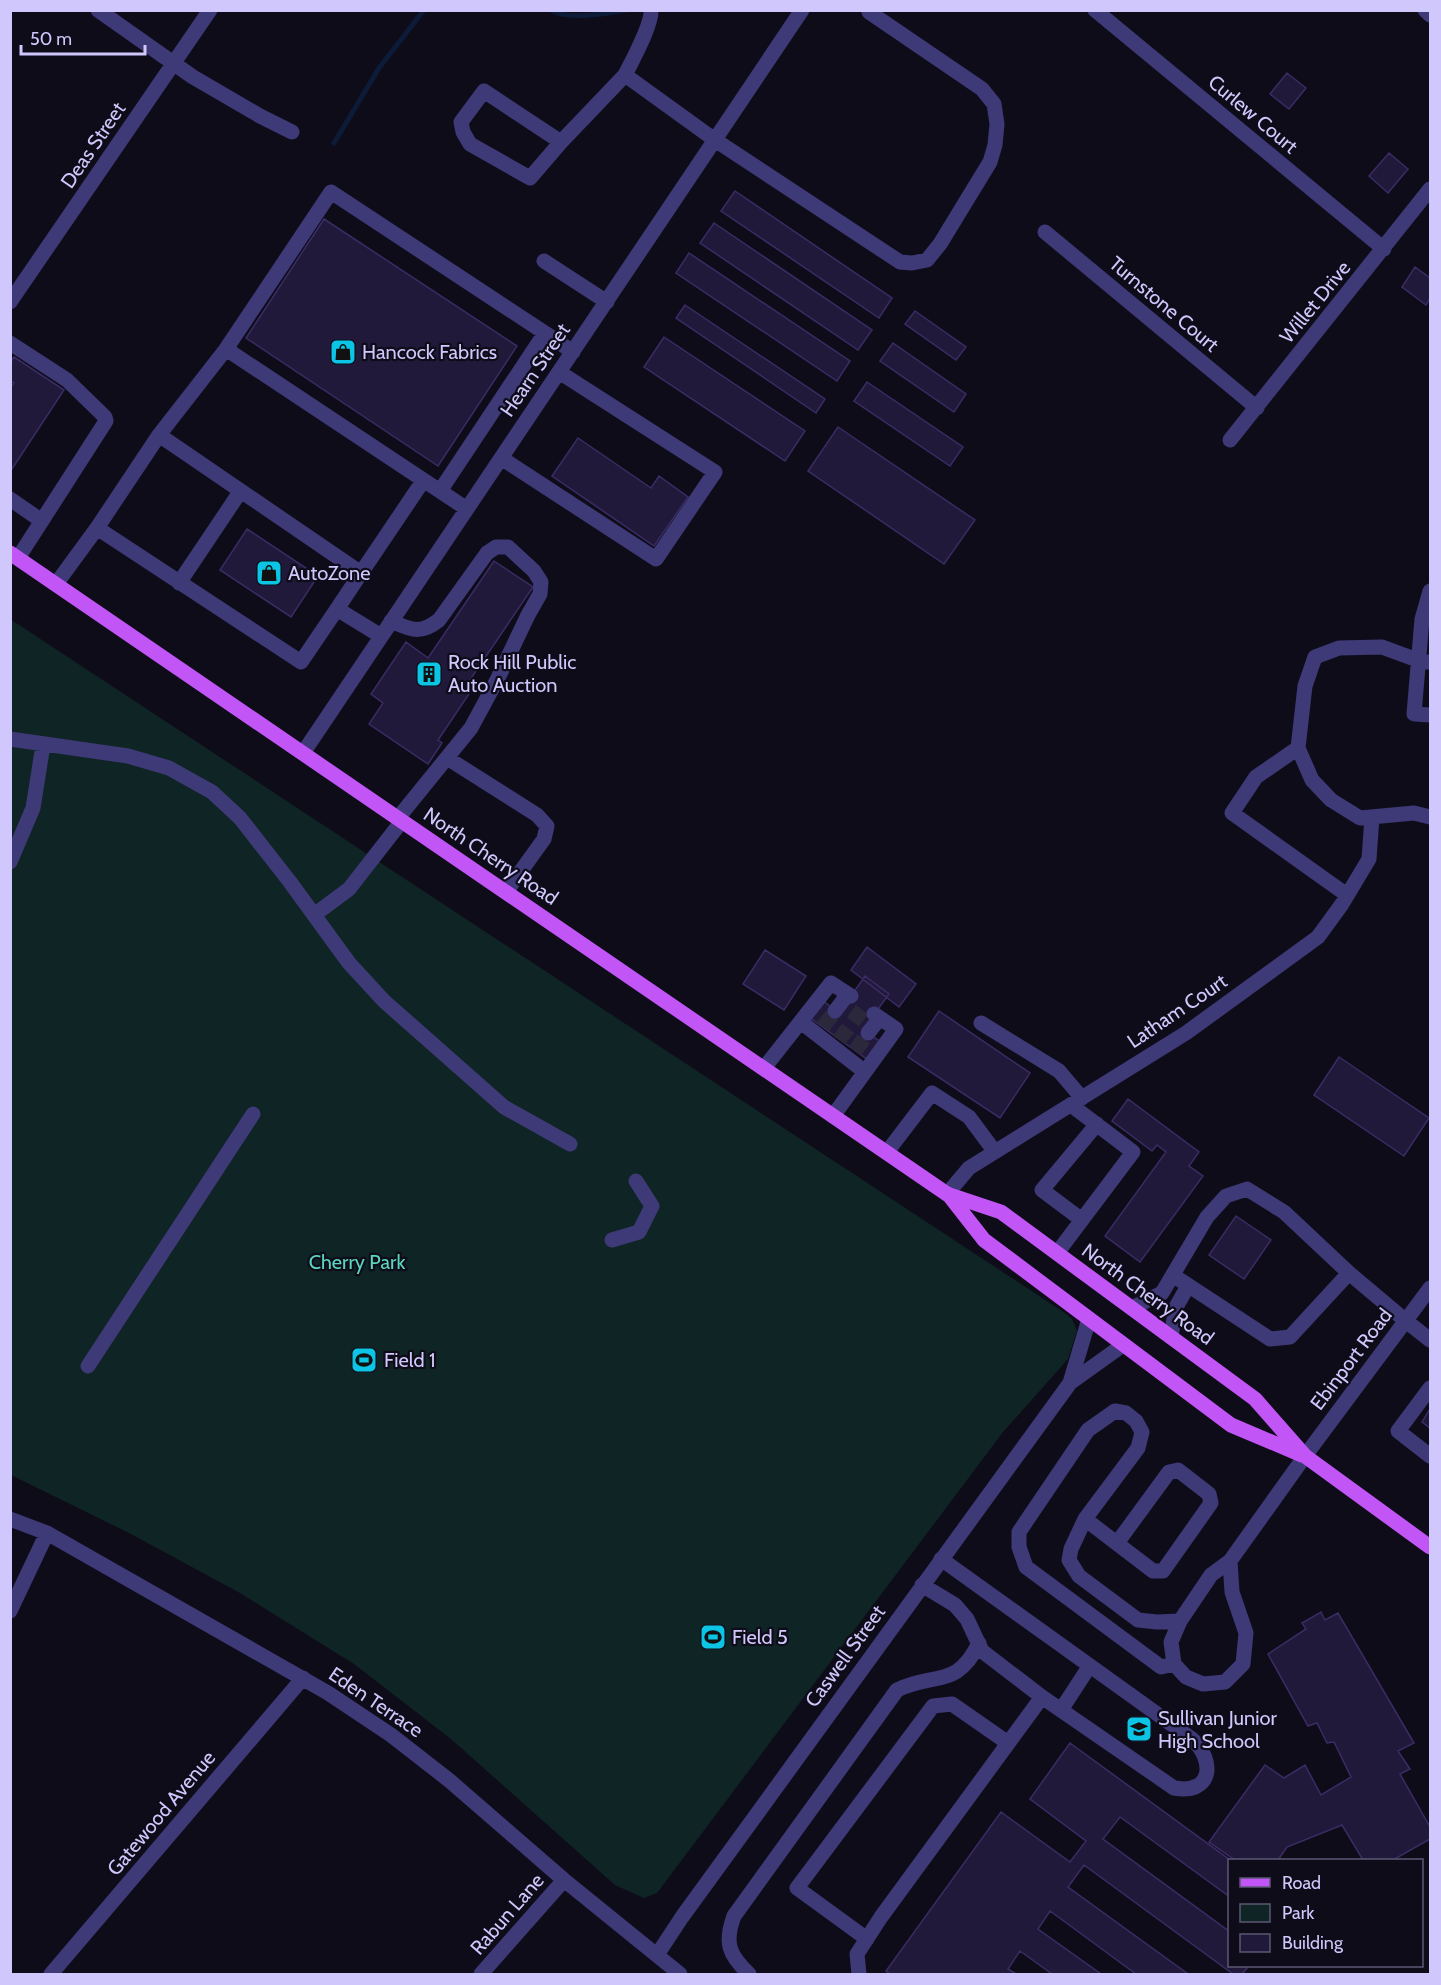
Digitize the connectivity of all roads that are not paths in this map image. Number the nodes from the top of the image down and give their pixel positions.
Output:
1 (98, 10) edge
2 (210, 10) edge
3 (651, 10) edge
4 (802, 10) edge
5 (1095, 10) edge
6 (1425, 10) edge
7 (868, 12) dead end
8 (1431, 15) edge
9 (174, 63) junction
10 (625, 75) junction
11 (292, 132) dead end
12 (715, 140) junction
13 (561, 142) junction
14 (1431, 189) edge
15 (1045, 232) dead end
16 (1384, 249) junction
17 (544, 261) dead end
18 (607, 302) junction
19 (10, 303) edge
20 (545, 333) junction
21 (11, 344) edge
22 (226, 349) junction
23 (573, 352) junction
24 (559, 372) junction
25 (1257, 408) junction
26 (159, 435) junction
27 (1230, 440) dead end
28 (501, 458) junction
29 (423, 481) junction
30 (440, 491) junction
31 (240, 492) junction
32 (10, 499) edge
33 (467, 508) junction
34 (42, 521) junction
35 (97, 528) junction
36 (14, 556) edge
37 (361, 573) junction
38 (178, 583) junction
39 (56, 584) junction
40 (1431, 591) edge
41 (337, 609) junction
42 (391, 621) junction
43 (381, 636) junction
44 (1426, 638) edge
45 (1425, 661) edge
46 (1431, 715) edge
47 (10, 740) edge
48 (43, 745) junction
49 (1298, 748) junction
50 (303, 753) junction
51 (447, 758) junction
52 (1372, 817) junction
53 (1431, 817) edge
54 (400, 819) junction
55 (10, 862) edge
56 (506, 892) junction
57 (1347, 894) junction
58 (315, 915) junction
59 (835, 1011) tunnel mouth
60 (801, 1022) junction
61 (981, 1023) dead end
62 (868, 1033) tunnel mouth
63 (764, 1068) junction
64 (865, 1072) junction
65 (1076, 1101) junction
66 (253, 1114) dead end
67 (833, 1116) junction
68 (1096, 1124) junction
69 (570, 1144) dead end
70 (887, 1152) junction
71 (995, 1152) junction
72 (636, 1181) dead end
73 (947, 1194) junction
74 (1082, 1220) junction
75 (612, 1240) dead end
76 (1057, 1253) junction
77 (1349, 1272) junction
78 (1174, 1276) junction
79 (1188, 1286) junction
80 (1431, 1288) edge
81 (1132, 1308) junction
82 (1089, 1319) junction
83 (1406, 1321) junction
84 (1171, 1336) junction
85 (1431, 1340) edge
86 (1124, 1345) junction
87 (87, 1366) dead end
88 (1070, 1383) junction
89 (1431, 1388) edge
90 (1305, 1456) junction
91 (1431, 1456) edge
92 (10, 1519) edge
93 (1085, 1519) junction
94 (47, 1533) junction
95 (1118, 1543) junction
96 (1431, 1547) edge
97 (941, 1558) junction
98 (1230, 1561) junction
99 (922, 1585) junction
100 (10, 1611) edge
101 (1180, 1622) junction
102 (979, 1643) junction
103 (1174, 1664) junction
104 (1089, 1667) junction
105 (303, 1678) junction
106 (1042, 1697) junction
107 (1061, 1710) junction
108 (1008, 1743) junction
109 (564, 1880) junction
110 (867, 1939) junction
111 (657, 1955) junction
112 (51, 1974) edge
113 (481, 1974) edge
114 (680, 1974) edge
115 (749, 1974) edge
116 (859, 1974) edge

1 - 9 street
2 - 9 street, Deas Street
3 - 10 street
4 - 12 street, Hearn Street
5 - 16 street, Curlew Court
6 - 8 street
7 - 12 street
9 - 11 street
9 - 19 street, Deas Street
10 - 12 street
10 - 13 street
12 - 18 street, Hearn Street
13 - 13 street
14 - 16 street, Willet Drive
15 - 25 street, Turnstone Court
16 - 25 street, Willet Drive
17 - 18 street
18 - 23 street, Hearn Street
20 - 22 street
20 - 23 street
20 - 30 street
21 - 34 street
22 - 26 street
22 - 29 street
23 - 24 street, Hearn Street
24 - 28 street, Hearn Street
24 - 28 street
25 - 27 street, Willet Drive
26 - 31 street
26 - 35 street
28 - 33 street, Hearn Street
29 - 30 street
29 - 37 street
30 - 33 street
31 - 37 street
31 - 38 street
32 - 34 street
33 - 42 street, Hearn Street
34 - 36 street
35 - 38 street
35 - 39 street
36 - 39 main road, North Cherry Road
37 - 41 street
38 - 41 street
39 - 50 main road, North Cherry Road
40 - 44 street
41 - 43 street
42 - 43 street, Hearn Street
42 - 51 street
43 - 50 street, Hearn Street
44 - 45 street
45 - 46 street
45 - 49 street
47 - 48 street
48 - 55 street
48 - 58 street
49 - 52 street
49 - 57 street
50 - 54 main road, North Cherry Road
51 - 54 street
51 - 56 street
52 - 53 street
52 - 57 street, Latham Court
54 - 56 main road, North Cherry Road
54 - 58 street
56 - 63 main road, North Cherry Road
57 - 65 street, Latham Court
58 - 69 street
59 - 60 street
60 - 63 street
60 - 64 street
61 - 65 street
62 - 64 street
63 - 67 main road, North Cherry Road
64 - 67 street
65 - 68 street
65 - 71 street, Latham Court
66 - 87 street
67 - 70 main road, North Cherry Road
68 - 74 street
68 - 74 street
70 - 71 street
70 - 73 main road, North Cherry Road
71 - 73 street, Latham Court
72 - 75 street
73 - 76 main road, North Cherry Road
73 - 82 main road, North Cherry Road
74 - 76 street
76 - 81 main road, North Cherry Road
77 - 78 street
77 - 79 street
77 - 83 street
78 - 79 street
78 - 81 street
79 - 84 street
80 - 83 street, Ebinport Road
81 - 84 main road, North Cherry Road
82 - 86 main road, North Cherry Road
82 - 88 street, Caswell Street
83 - 85 street
83 - 90 street, Ebinport Road
84 - 90 main road, North Cherry Road
86 - 88 street, Caswell Street
86 - 90 main road, North Cherry Road
88 - 97 street, Caswell Street
89 - 91 street
90 - 96 main road, North Cherry Road
90 - 98 street, Ebinport Road
92 - 94 street, Eden Terrace
93 - 95 street
93 - 101 street
93 - 103 street
94 - 100 street
94 - 105 street, Eden Terrace
95 - 95 street
97 - 99 street, Caswell Street
97 - 104 street
98 - 101 street, Ebinport Road
98 - 103 street
99 - 102 street
99 - 111 street, Caswell Street
101 - 103 street, Ebinport Road
102 - 106 street
102 - 115 street
104 - 107 street
104 - 107 street
105 - 109 street, Eden Terrace
105 - 112 street, Gatewood Avenue
106 - 107 street
106 - 108 street
108 - 110 street
108 - 110 street
109 - 111 street, Eden Terrace
109 - 113 street, Rabun Lane
110 - 116 street
111 - 114 street, Eden Terrace

